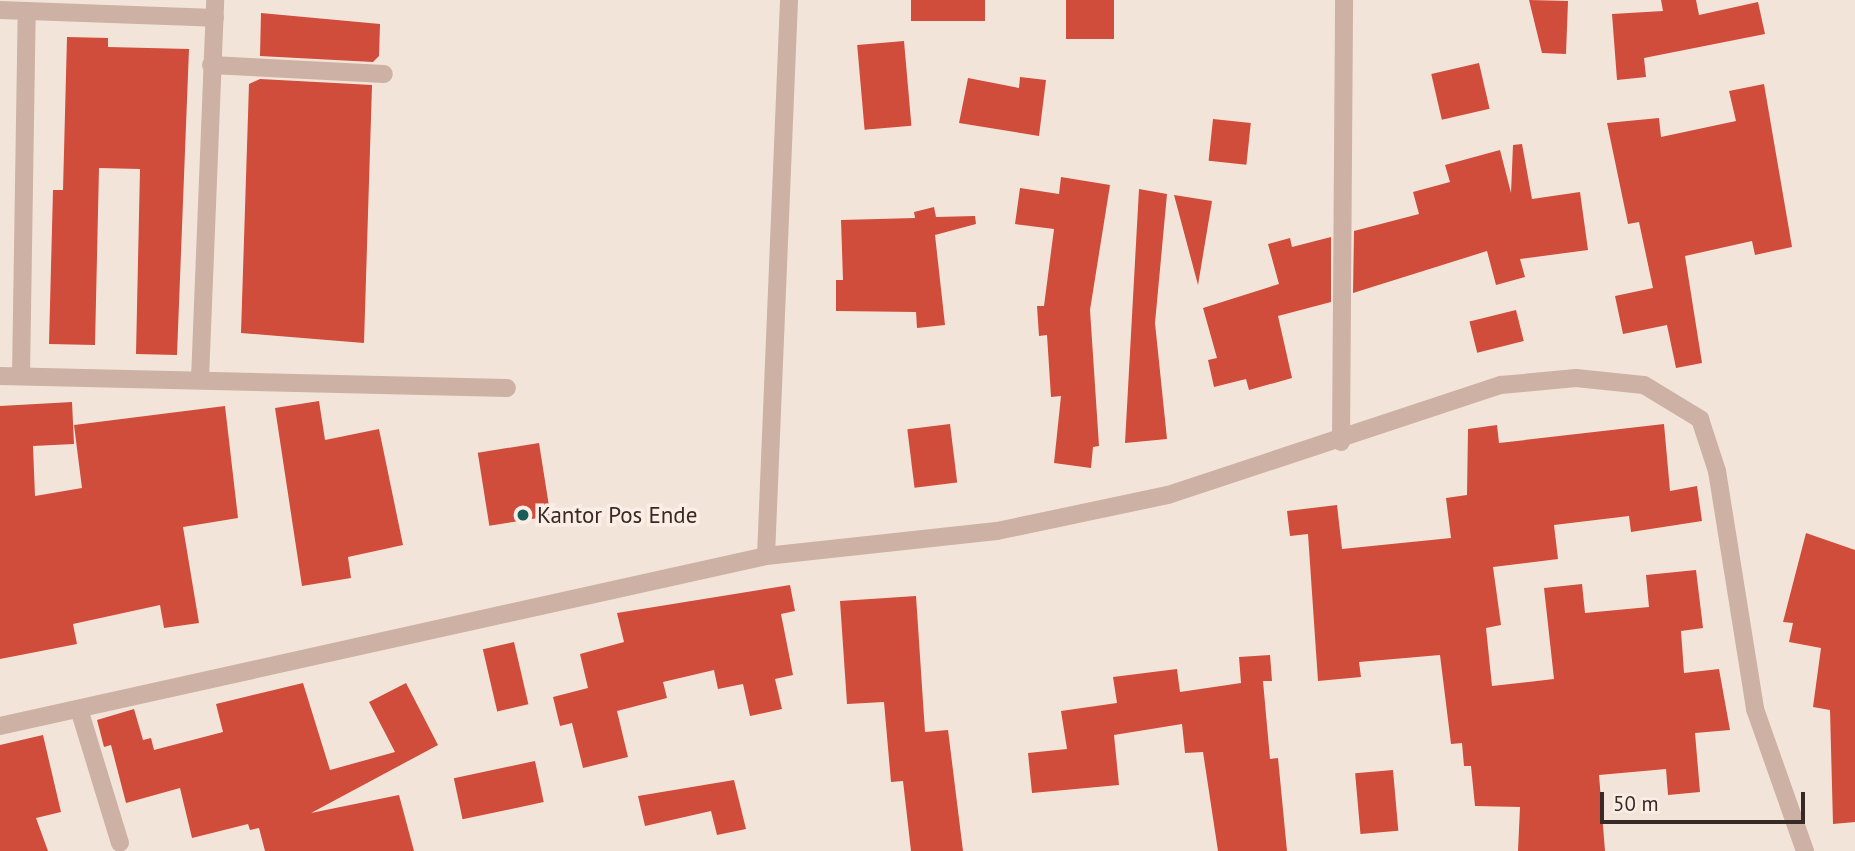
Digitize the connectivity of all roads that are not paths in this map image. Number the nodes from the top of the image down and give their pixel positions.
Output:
1 (789, 0) edge
2 (1344, 0) edge
3 (215, 9) edge
4 (0, 10) edge
5 (27, 12) junction
6 (211, 65) junction
7 (384, 74) dead end
8 (0, 376) edge
9 (21, 376) junction
10 (200, 379) junction
11 (507, 388) dead end
12 (1341, 442) junction
13 (766, 556) junction
14 (79, 709) junction
15 (0, 726) edge
16 (120, 843) dead end
17 (1805, 851) edge

1 - 13 street
2 - 12 street
3 - 5 street
3 - 6 street
4 - 5 street
5 - 9 street
6 - 7 street
6 - 10 street
8 - 9 street
9 - 10 street
10 - 11 street
12 - 13 street
12 - 17 street
13 - 14 street
14 - 15 street
14 - 16 street

